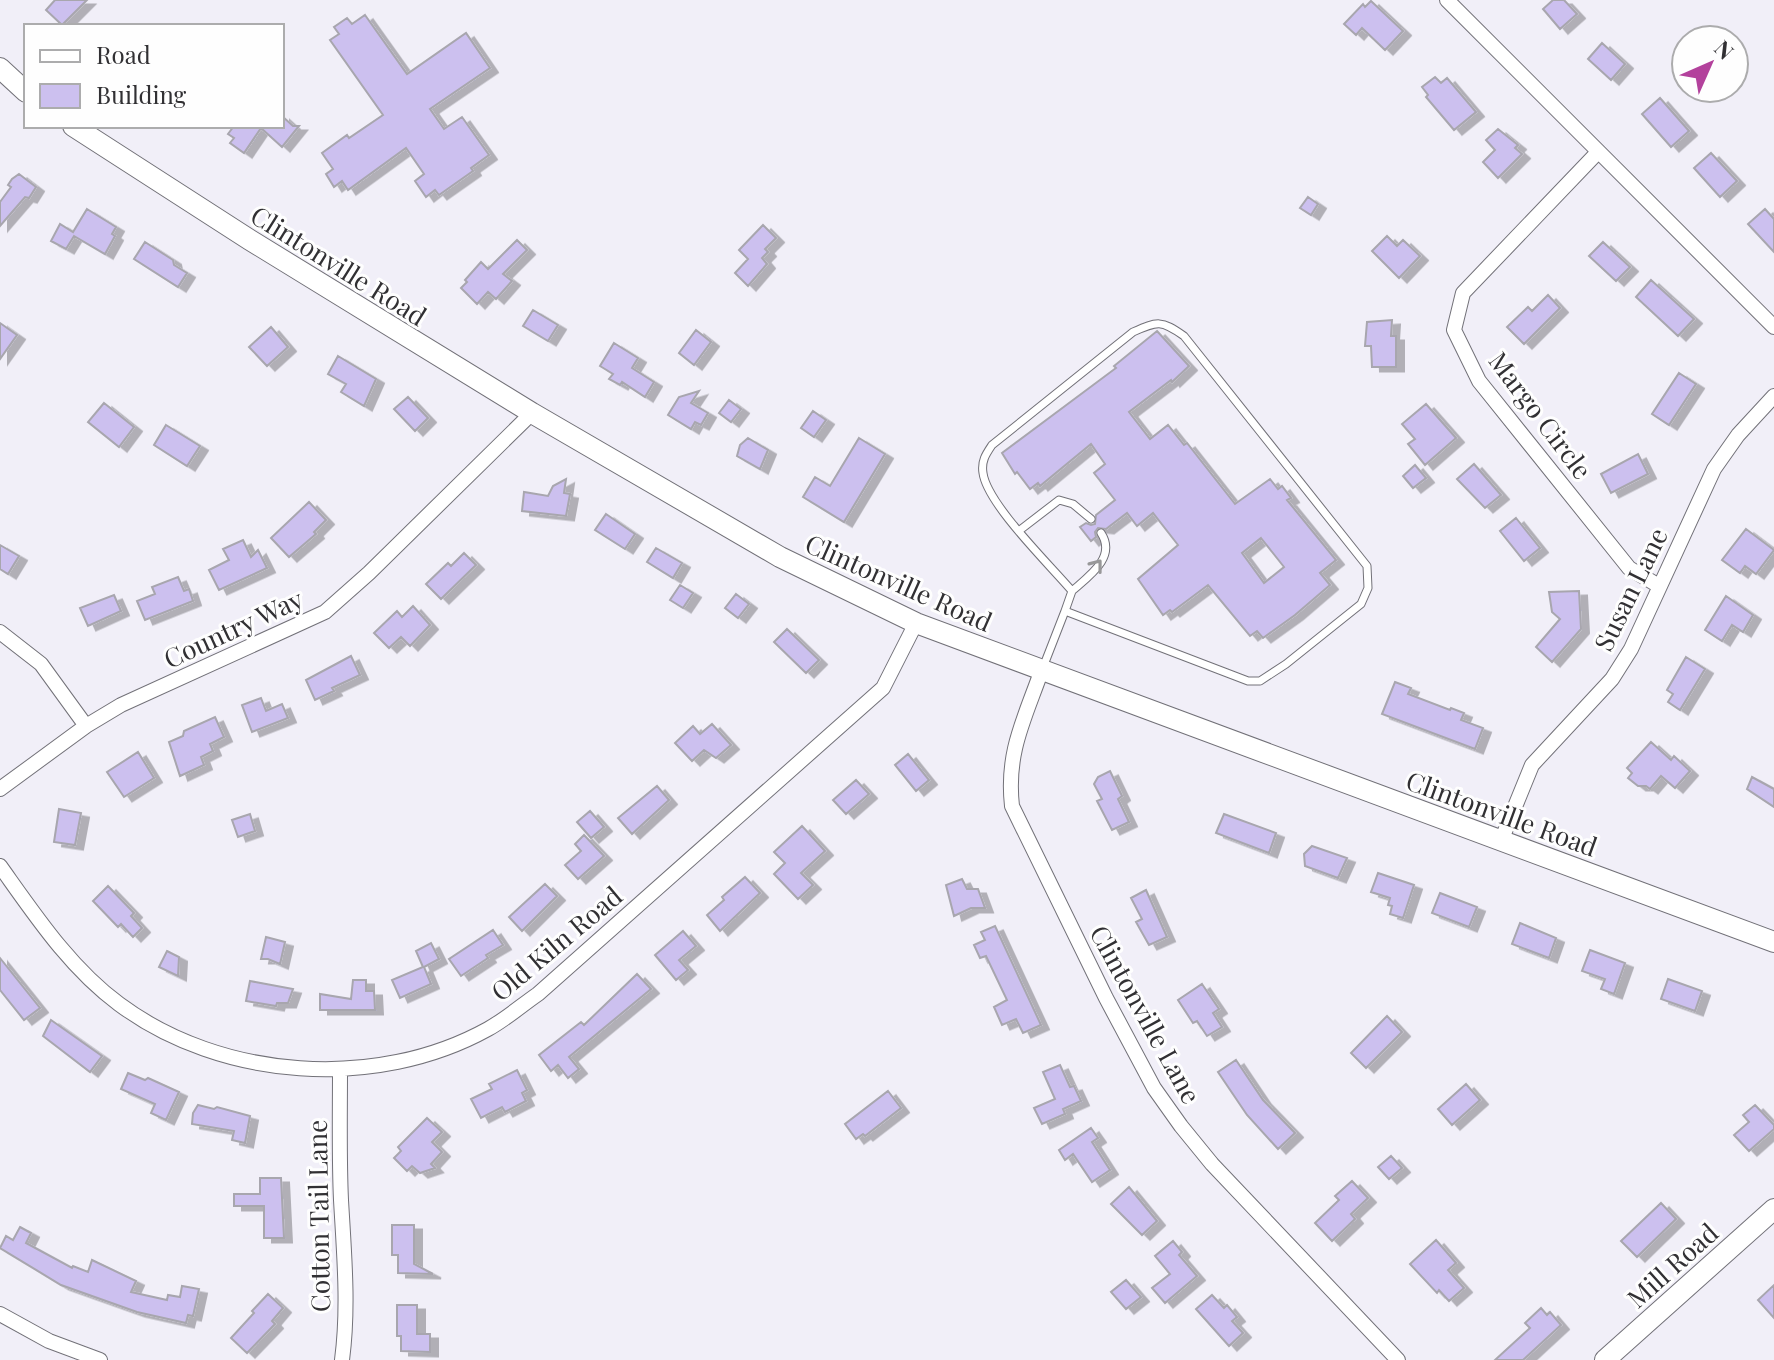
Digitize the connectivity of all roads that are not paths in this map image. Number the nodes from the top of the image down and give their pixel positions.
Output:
1 (1447, 0) edge
2 (0, 68) edge
3 (24, 90) edge
4 (76, 128) edge
5 (1598, 152) junction
6 (1774, 327) edge
7 (1774, 396) edge
8 (532, 413) junction
9 (1091, 519) dead end
10 (1020, 530) junction
11 (1101, 533) dead end
12 (1659, 586) junction
13 (1072, 591) junction
14 (1065, 611) junction
15 (916, 623) junction
16 (0, 632) edge
17 (1041, 672) junction
18 (86, 726) junction
19 (0, 789) edge
20 (1501, 841) junction
21 (0, 866) edge
22 (1774, 942) edge
23 (340, 1071) junction
24 (1774, 1209) edge
25 (0, 1314) edge
26 (100, 1360) edge
27 (342, 1360) edge
28 (1398, 1360) edge
29 (1605, 1360) edge

1 - 5 street
2 - 3 main road
4 - 8 main road, Clintonville Road
5 - 6 street
5 - 12 street, Margo Circle
7 - 12 street, Susan Lane
8 - 15 main road, Clintonville Road
8 - 18 street, Country Way
9 - 10 lane
10 - 13 lane
10 - 14 lane
13 -> 11 lane
12 - 20 street, Susan Lane
13 - 14 lane
14 - 17 lane
15 - 17 main road, Clintonville Road
15 - 23 street, Old Kiln Road
16 - 18 street
17 - 20 main road, Clintonville Road
17 - 28 street, Clintonville Lane
18 - 19 street, Country Way
20 - 22 main road, Clintonville Road
21 - 23 street, Old Kiln Road
23 - 27 street, Cotton Tail Lane
24 - 29 main road, Mill Road
25 - 26 street

